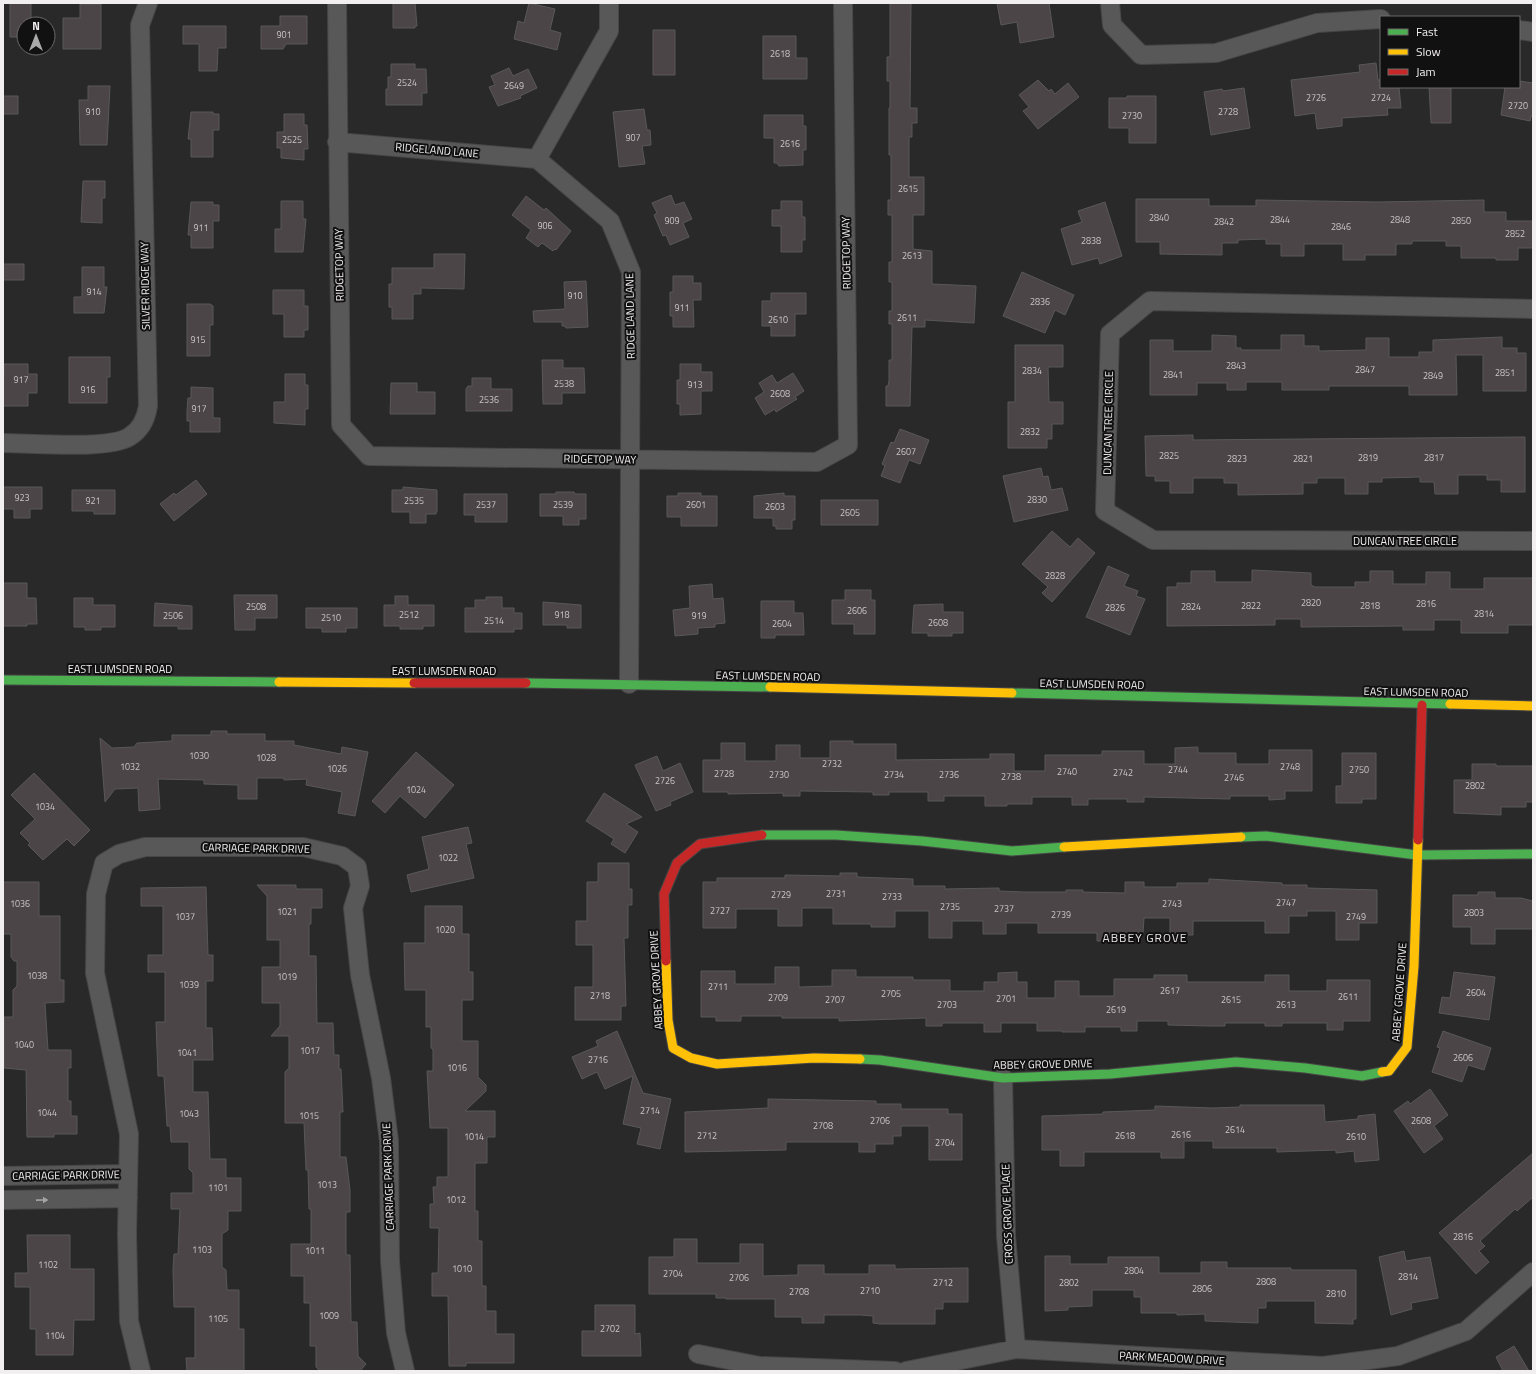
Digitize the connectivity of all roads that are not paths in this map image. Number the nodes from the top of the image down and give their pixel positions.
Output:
1 (148, 3) edge
2 (337, 3) edge
3 (609, 3) edge
4 (843, 3) edge
5 (1110, 3) edge
6 (1380, 20) edge
7 (1520, 30) edge
8 (1533, 32) edge
9 (337, 142) junction
10 (537, 159) junction
11 (1533, 309) edge
12 (3, 443) edge
13 (631, 459) junction
14 (1533, 541) edge
15 (3, 680) edge
16 (629, 684) junction
17 (1422, 705) junction
18 (1533, 706) edge
19 (1533, 854) edge
20 (1417, 855) junction
21 (1003, 1078) junction
22 (128, 1174) junction
23 (3, 1176) edge
24 (128, 1198) junction
25 (3, 1200) edge
26 (1533, 1272) edge
27 (1016, 1349) junction
28 (698, 1354) dead end
29 (141, 1371) edge
30 (405, 1371) edge
31 (895, 1371) edge
32 (906, 1371) edge

1 - 12 street, SILVER RIDGE WAY
2 - 9 street, RIDGETOP WAY
3 - 10 street
4 - 13 street, RIDGETOP WAY
5 - 6 street
7 - 8 street
9 - 10 street, RIDGELAND LANE
9 - 13 street, RIDGETOP WAY
10 - 13 street, RIDGE LAND LANE
11 - 14 street, DUNCAN TREE CIRCLE
13 - 16 street, RIDGE LAND LANE
15 - 16 street, EAST LUMSDEN ROAD
16 - 17 street, EAST LUMSDEN ROAD
17 - 18 street, EAST LUMSDEN ROAD
17 - 20 street, ABBEY GROVE DRIVE
19 - 20 street, ABBEY GROVE DRIVE
20 - 21 street, ABBEY GROVE DRIVE
20 - 21 street, ABBEY GROVE DRIVE
21 - 27 street, CROSS GROVE PLACE
22 - 23 street, CARRIAGE PARK DRIVE
22 - 24 street, CARRIAGE PARK DRIVE
22 - 30 street, CARRIAGE PARK DRIVE
25 -> 24 street
24 - 29 street, CARRIAGE PARK DRIVE
26 - 27 street, PARK MEADOW DRIVE
27 - 32 street, PARK MEADOW DRIVE
28 - 31 street

